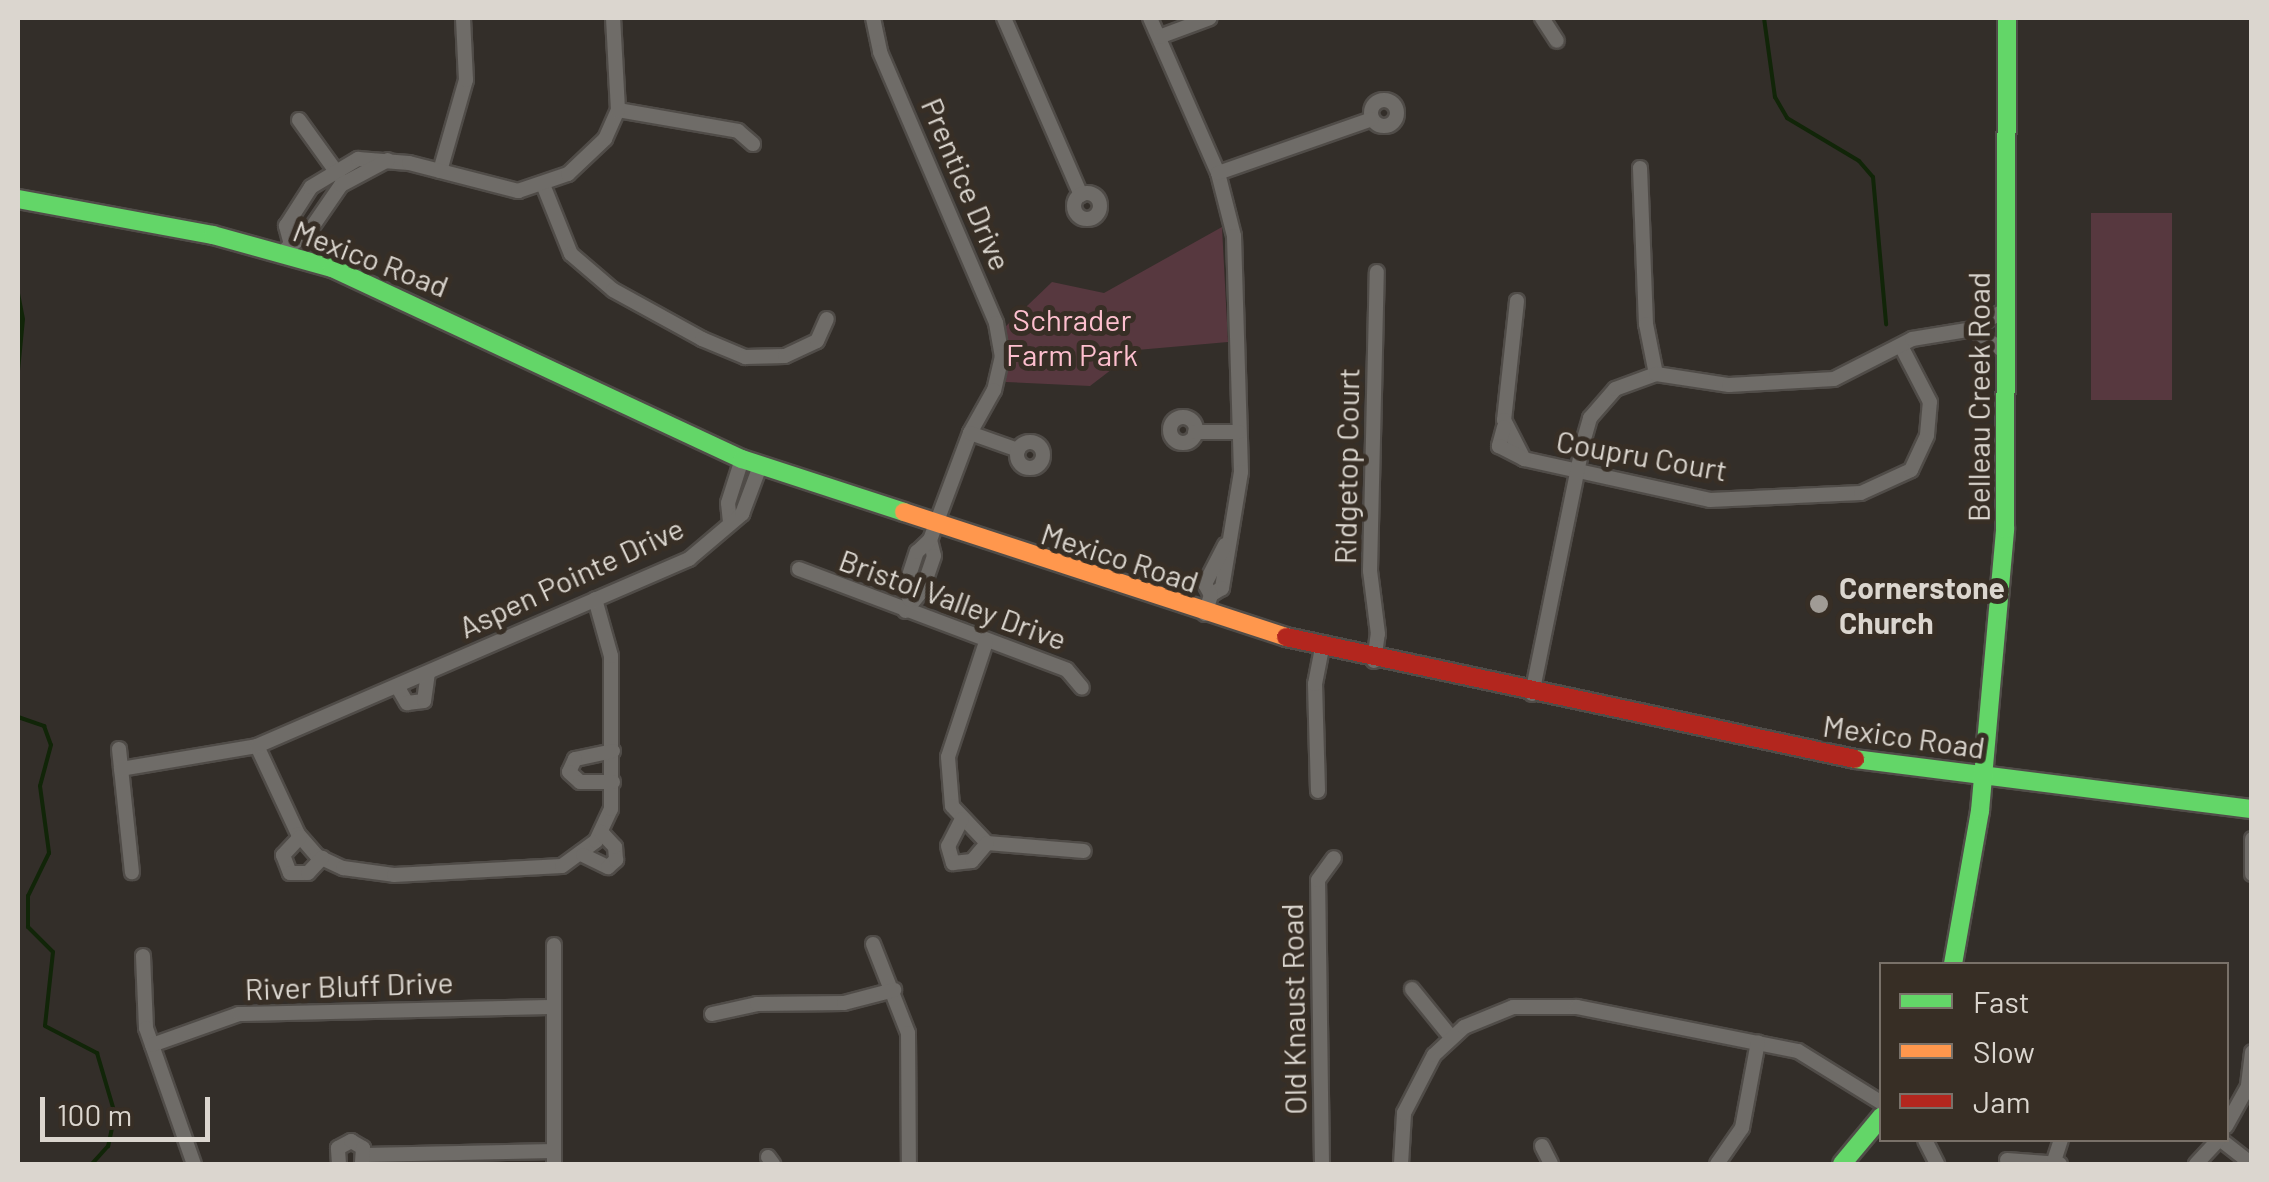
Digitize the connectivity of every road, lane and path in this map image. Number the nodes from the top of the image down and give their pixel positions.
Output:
1 (463, 18) edge
2 (613, 18) edge
3 (873, 18) edge
4 (1004, 18) edge
5 (1150, 18) edge
6 (1210, 18) edge
7 (1542, 18) edge
8 (2007, 18) edge
9 (1158, 37) junction
10 (1558, 41) dead end
11 (618, 110) junction
12 (1372, 119) dead end
13 (299, 120) dead end
14 (754, 144) dead end
15 (1640, 168) dead end
16 (440, 171) junction
17 (1218, 173) junction
18 (340, 177) junction
19 (544, 187) junction
20 (1081, 194) dead end
21 (18, 199) edge
22 (288, 247) junction
23 (1378, 272) dead end
24 (1516, 301) dead end
25 (2005, 310) junction
26 (827, 318) dead end
27 (1973, 329) junction
28 (1901, 346) junction
29 (2005, 352) junction
30 (1656, 374) junction
31 (1195, 432) dead end
32 (1239, 432) junction
33 (970, 433) junction
34 (1018, 450) dead end
35 (742, 459) junction
36 (760, 466) junction
37 (1577, 472) junction
38 (730, 522) junction
39 (934, 533) junction
40 (798, 569) dead end
41 (596, 599) junction
42 (1208, 605) junction
43 (908, 606) junction
44 (986, 642) junction
45 (1322, 648) junction
46 (1374, 661) junction
47 (428, 673) junction
48 (398, 686) junction
49 (1082, 688) dead end
50 (1532, 694) junction
51 (257, 746) junction
52 (119, 749) dead end
53 (613, 751) junction
54 (121, 768) junction
55 (1984, 776) junction
56 (613, 782) junction
57 (1318, 791) dead end
58 (2252, 809) edge
59 (962, 819) junction
60 (601, 832) junction
61 (300, 836) junction
62 (2252, 839) edge
63 (987, 843) junction
64 (1084, 850) dead end
65 (583, 855) junction
66 (322, 858) junction
67 (1334, 858) dead end
68 (132, 872) dead end
69 (2252, 874) edge
70 (873, 944) dead end
71 (554, 946) dead end
72 (143, 956) dead end
73 (1953, 962) edge
74 (894, 990) junction
75 (1412, 990) dead end
76 (554, 1008) junction
77 (712, 1014) dead end
78 (1451, 1037) junction
79 (1758, 1042) junction
80 (152, 1045) junction
81 (2252, 1052) edge
82 (2250, 1082) edge
83 (1879, 1101) edge
84 (1879, 1120) edge
85 (2229, 1120) edge
86 (2217, 1142) edge
87 (2222, 1142) edge
88 (1542, 1146) dead end
89 (554, 1158) edge
90 (363, 1160) edge
91 (2007, 1160) dead end
92 (2057, 1163) edge
93 (194, 1164) edge
94 (339, 1164) edge
95 (909, 1164) edge
96 (1322, 1164) edge
97 (1401, 1164) edge
98 (1551, 1164) edge
99 (1717, 1164) edge
100 (1842, 1164) edge
101 (2196, 1164) edge
102 (2252, 1164) edge

1 - 16 street
2 - 11 street
3 - 33 street, Prentice Drive
4 - 20 street
5 - 9 street
6 - 9 street
7 - 10 street
8 - 25 main road, Belleau Creek Road
9 - 17 street
11 - 14 street
11 - 19 street
12 - 17 street
13 - 18 street
15 - 30 street
16 - 18 street
16 - 19 street
17 - 32 street
18 - 22 street
18 - 22 street
19 - 26 street
21 - 22 main road, Mexico Road
22 - 35 main road, Mexico Road
23 - 46 street, Ridgetop Court
24 - 37 street, Coupru Court
25 - 27 street
25 - 29 main road, Belleau Creek Road
27 - 28 street
27 - 29 street
28 - 30 street
28 - 37 street, Coupru Court
29 - 55 main road, Belleau Creek Road
30 - 37 street
31 - 32 street
32 - 42 street
33 - 34 street
33 - 39 street, Prentice Drive
35 - 36 main road, Mexico Road
35 - 38 street
36 - 38 street, Aspen Pointe Drive
36 - 39 main road, Mexico Road
37 - 50 street
38 - 41 street, Aspen Pointe Drive
39 - 42 main road, Mexico Road
39 - 43 street, Prentice Drive
40 - 43 street, Bristol Valley Drive
41 - 47 street, Aspen Pointe Drive
41 - 53 street
42 - 45 main road, Mexico Road
43 - 44 street, Bristol Valley Drive
44 - 49 street, Bristol Valley Drive
44 - 59 street
45 - 46 main road, Mexico Road
45 - 57 street
46 - 50 main road, Mexico Road
47 - 48 street, Aspen Pointe Drive
47 - 48 street, Aspen Pointe Drive
48 - 51 street, Aspen Pointe Drive
50 - 55 main road, Mexico Road
51 - 54 street, Aspen Pointe Drive
51 - 61 street
52 - 54 street
53 - 56 street
53 - 56 street
54 - 68 street
55 - 58 main road, Mexico Road
55 - 73 main road, Belleau Creek Road
56 - 60 street
59 - 63 street
59 - 63 street
60 - 65 street
60 - 65 street
61 - 66 street
61 - 66 street
62 - 69 street
63 - 64 street
65 - 66 street
67 - 96 street, Old Knaust Road
70 - 74 street
71 - 76 street
72 - 80 street
74 - 77 street
74 - 95 street
75 - 78 street
76 - 80 street, River Bluff Drive
76 - 89 street
78 - 79 street
78 - 97 street
79 - 83 street
79 - 99 street
80 - 93 street
81 - 82 street
82 - 85 street
84 - 100 main road
86 - 101 street
87 - 102 street
88 - 98 street
89 - 90 street
90 - 94 street
91 - 92 street

